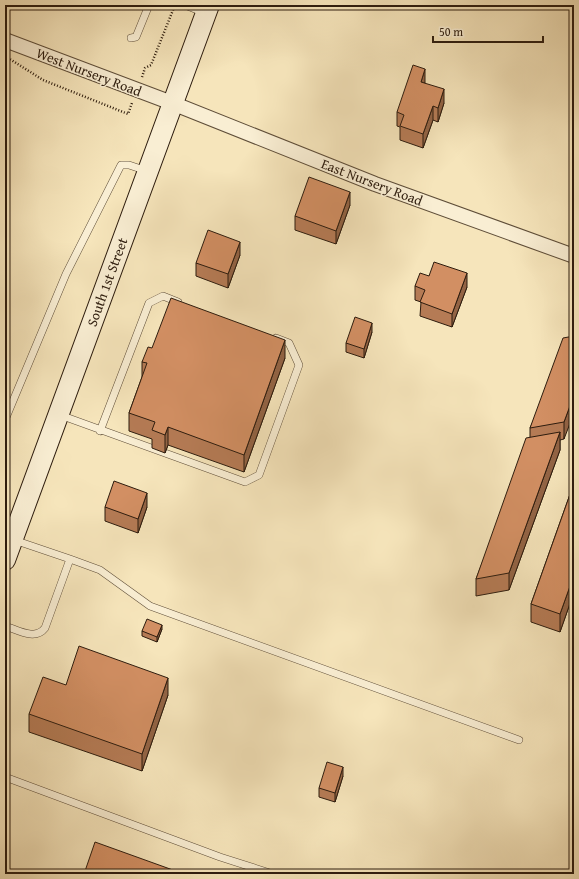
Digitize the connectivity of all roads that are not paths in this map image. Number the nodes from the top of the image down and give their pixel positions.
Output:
1 (149, 5) edge
2 (185, 5) edge
3 (208, 9) edge
4 (131, 38) dead end
5 (5, 40) edge
6 (172, 103) junction
7 (147, 171) junction
8 (574, 256) edge
9 (185, 304) edge
10 (267, 334) edge
11 (58, 414) junction
12 (5, 420) edge
13 (100, 431) junction
14 (13, 534) junction
15 (70, 559) junction
16 (5, 560) edge
17 (5, 626) edge
18 (519, 740) dead end
19 (5, 777) edge
20 (273, 874) edge

1 - 4 lane
2 - 3 lane
3 - 6 main road, South 1st Street
5 - 6 street, West Nursery Road
6 - 7 main road, South 1st Street
6 - 8 street, East Nursery Road
7 - 11 main road, South 1st Street
7 - 12 lane
9 - 13 lane
10 - 13 lane
11 - 13 lane
11 - 14 main road, South 1st Street
14 - 15 lane
14 - 16 main road, South 1st Street
15 - 17 lane
15 - 18 lane
19 - 20 lane

